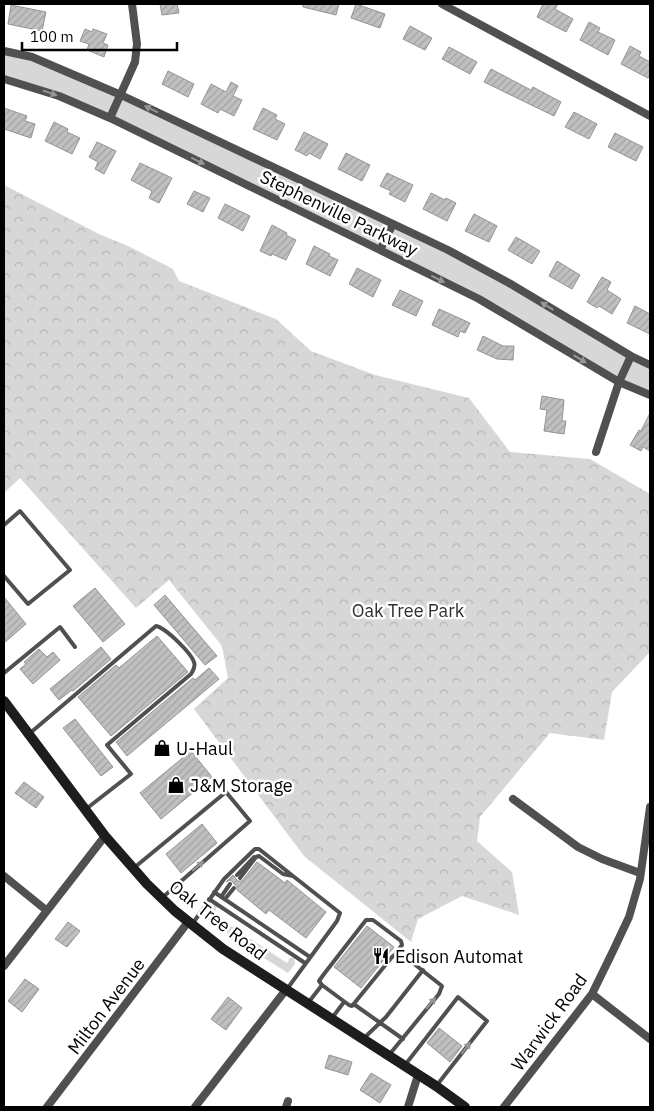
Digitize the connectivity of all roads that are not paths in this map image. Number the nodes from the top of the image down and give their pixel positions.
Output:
1 (132, 4) edge
2 (442, 4) edge
3 (4, 51) edge
4 (4, 79) edge
5 (121, 95) junction
6 (650, 116) edge
7 (110, 118) junction
8 (393, 224) junction
9 (380, 250) junction
10 (631, 356) junction
11 (650, 365) edge
12 (619, 382) junction
13 (650, 395) edge
14 (596, 452) dead end
15 (4, 525) edge
16 (4, 576) edge
17 (75, 646) dead end
18 (4, 673) edge
19 (4, 701) edge
20 (29, 734) junction
21 (513, 799) dead end
22 (650, 807) edge
23 (86, 809) junction
24 (105, 836) junction
25 (133, 869) junction
26 (640, 874) junction
27 (4, 876) edge
28 (294, 876) junction
29 (238, 877) dead end
30 (232, 886) dead end
31 (214, 892) junction
32 (209, 898) junction
33 (223, 898) junction
34 (162, 899) junction
35 (46, 910) junction
36 (190, 924) junction
37 (396, 953) junction
38 (310, 958) junction
39 (305, 963) junction
40 (4, 966) edge
41 (423, 970) junction
42 (322, 985) junction
43 (285, 991) junction
44 (592, 994) junction
45 (344, 1002) junction
46 (355, 1004) junction
47 (307, 1005) junction
48 (331, 1020) junction
49 (380, 1023) junction
50 (402, 1039) junction
51 (363, 1040) junction
52 (650, 1040) edge
53 (388, 1056) junction
54 (404, 1066) junction
55 (418, 1075) junction
56 (436, 1086) junction
57 (47, 1107) edge
58 (195, 1107) edge
59 (408, 1107) edge
60 (465, 1107) edge
61 (504, 1107) edge

1 - 5 street
2 - 6 street
3 - 5 street, Stephenville Parkway
4 -> 7 street, Stephenville Parkway
5 - 7 street
8 -> 5 street, Stephenville Parkway
7 -> 9 street, Stephenville Parkway
8 - 9 street
10 -> 8 street, Stephenville Parkway
9 -> 12 street, Stephenville Parkway
10 - 11 street, Stephenville Parkway
10 - 12 street
12 - 13 street, Stephenville Parkway
12 - 14 street
15 - 16 lane
17 - 18 lane
19 - 20 main road, Oak Tree Road
20 - 23 main road, Oak Tree Road
20 - 23 lane
21 - 26 street
22 - 26 street, Warwick Road
23 - 24 main road, Oak Tree Road
24 - 25 main road, Oak Tree Road
24 - 35 street
25 - 34 main road, Oak Tree Road
34 -> 25 lane
26 - 44 street, Warwick Road
27 - 35 street
28 - 29 lane
28 - 31 lane
28 - 38 lane
30 - 33 lane
31 - 32 lane
31 - 33 lane
32 - 36 lane
32 - 39 lane
33 - 38 lane
34 - 36 main road, Oak Tree Road
35 - 40 street
36 - 43 main road, Oak Tree Road
36 - 57 street, Milton Avenue
37 - 41 lane
37 - 42 lane
37 - 46 lane
38 - 39 lane
39 - 43 lane
41 - 49 lane
50 -> 41 lane
42 - 45 lane
42 - 47 lane
43 - 47 main road, Oak Tree Road
43 - 58 street
44 - 52 street
44 - 61 street, Warwick Road
45 - 46 lane
45 - 48 lane
46 - 49 lane
47 - 48 main road, Oak Tree Road
48 - 51 main road, Oak Tree Road
49 - 50 lane
49 - 51 lane
50 - 53 lane
51 - 53 main road, Oak Tree Road
53 - 54 main road, Oak Tree Road
54 - 55 main road, Oak Tree Road
56 -> 54 lane
55 - 56 main road, Oak Tree Road
55 - 59 street
56 - 60 main road, Oak Tree Road

